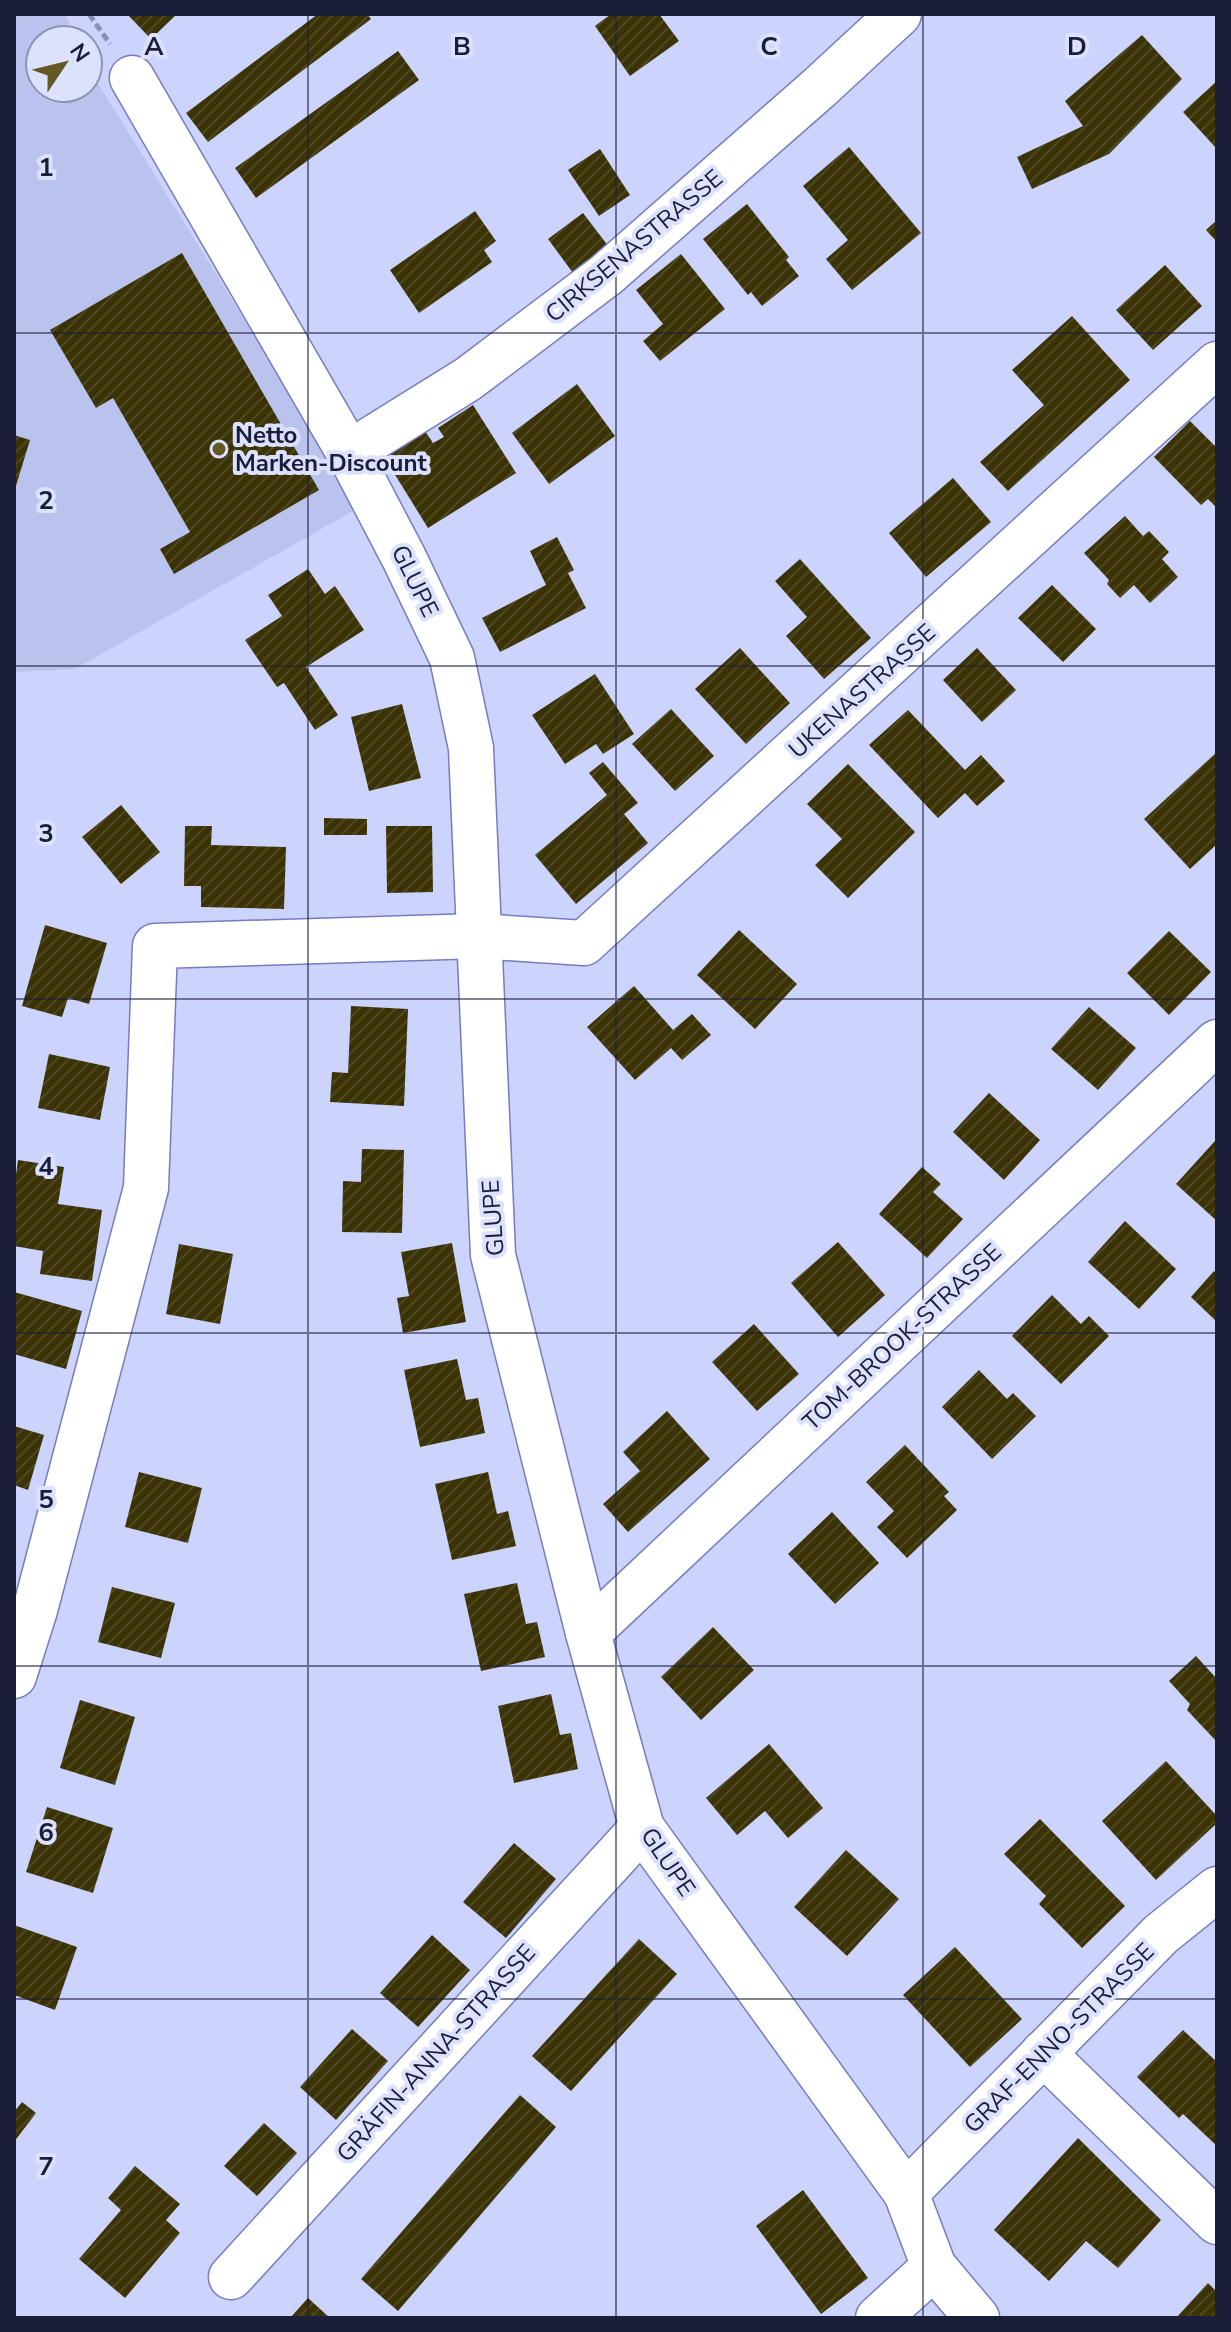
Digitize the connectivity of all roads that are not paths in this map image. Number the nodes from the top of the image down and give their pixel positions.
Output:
1 (899, 14) edge
2 (132, 78) dead end
3 (1217, 364) edge
4 (349, 453) junction
5 (478, 936) junction
6 (1217, 1042) edge
7 (588, 1633) junction
8 (14, 1676) edge
9 (642, 1828) junction
10 (1217, 1889) edge
11 (1043, 2053) junction
12 (906, 2193) junction
13 (1217, 2222) edge
14 (934, 2267) junction
15 (231, 2277) dead end
16 (878, 2318) edge
17 (977, 2318) edge

1 - 4 street, CIRKSENASTRASSE
2 - 4 street, GLUPE
3 - 5 street, UKENASTRASSE
4 - 5 street, GLUPE
5 - 7 street, GLUPE
5 - 8 street, UKENASTRASSE
6 - 7 street, TOM-BROOK-STRASSE
7 - 9 street, GLUPE
9 - 12 street, GLUPE
9 - 15 street, GRÄFIN-ANNA-STRASSE
10 - 11 street, GRAF-ENNO-STRASSE
11 - 12 street, GRAF-ENNO-STRASSE
11 - 13 street
12 - 14 street, GLUPE
14 - 16 street
14 - 17 street, GLUPE

